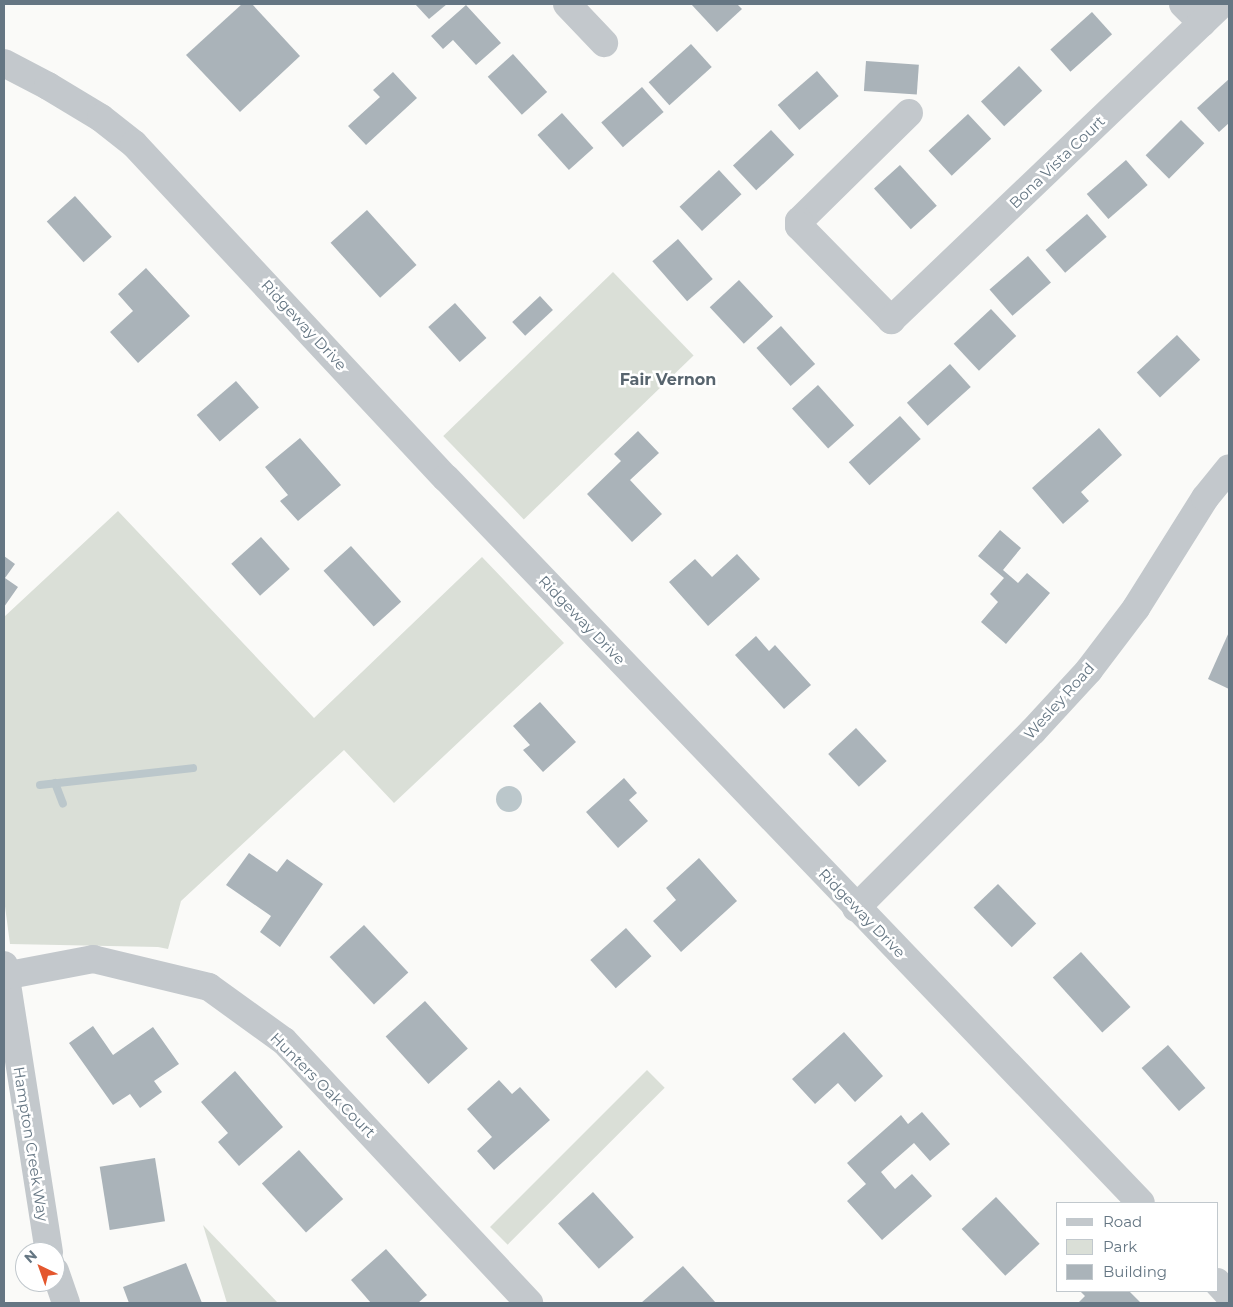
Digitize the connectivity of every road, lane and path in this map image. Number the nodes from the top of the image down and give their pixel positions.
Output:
1 (567, 4) edge
2 (1183, 4) edge
3 (1222, 4) edge
4 (1202, 23) junction
5 (604, 44) dead end
6 (4, 63) edge
7 (909, 113) dead end
8 (1229, 468) edge
9 (856, 908) junction
10 (4, 972) edge
11 (1139, 1202) edge
12 (47, 1242) edge
13 (1218, 1283) edge
14 (1229, 1296) edge
15 (529, 1303) edge

1 - 5 street
2 - 4 street
3 - 4 street, Bona Vista Court
4 - 7 street, Bona Vista Court
6 - 9 street, Ridgeway Drive
8 - 9 street, Wesley Road
9 - 11 street, Ridgeway Drive
10 - 12 street, Hampton Creek Way
10 - 15 street, Hunters Oak Court
13 - 14 street

